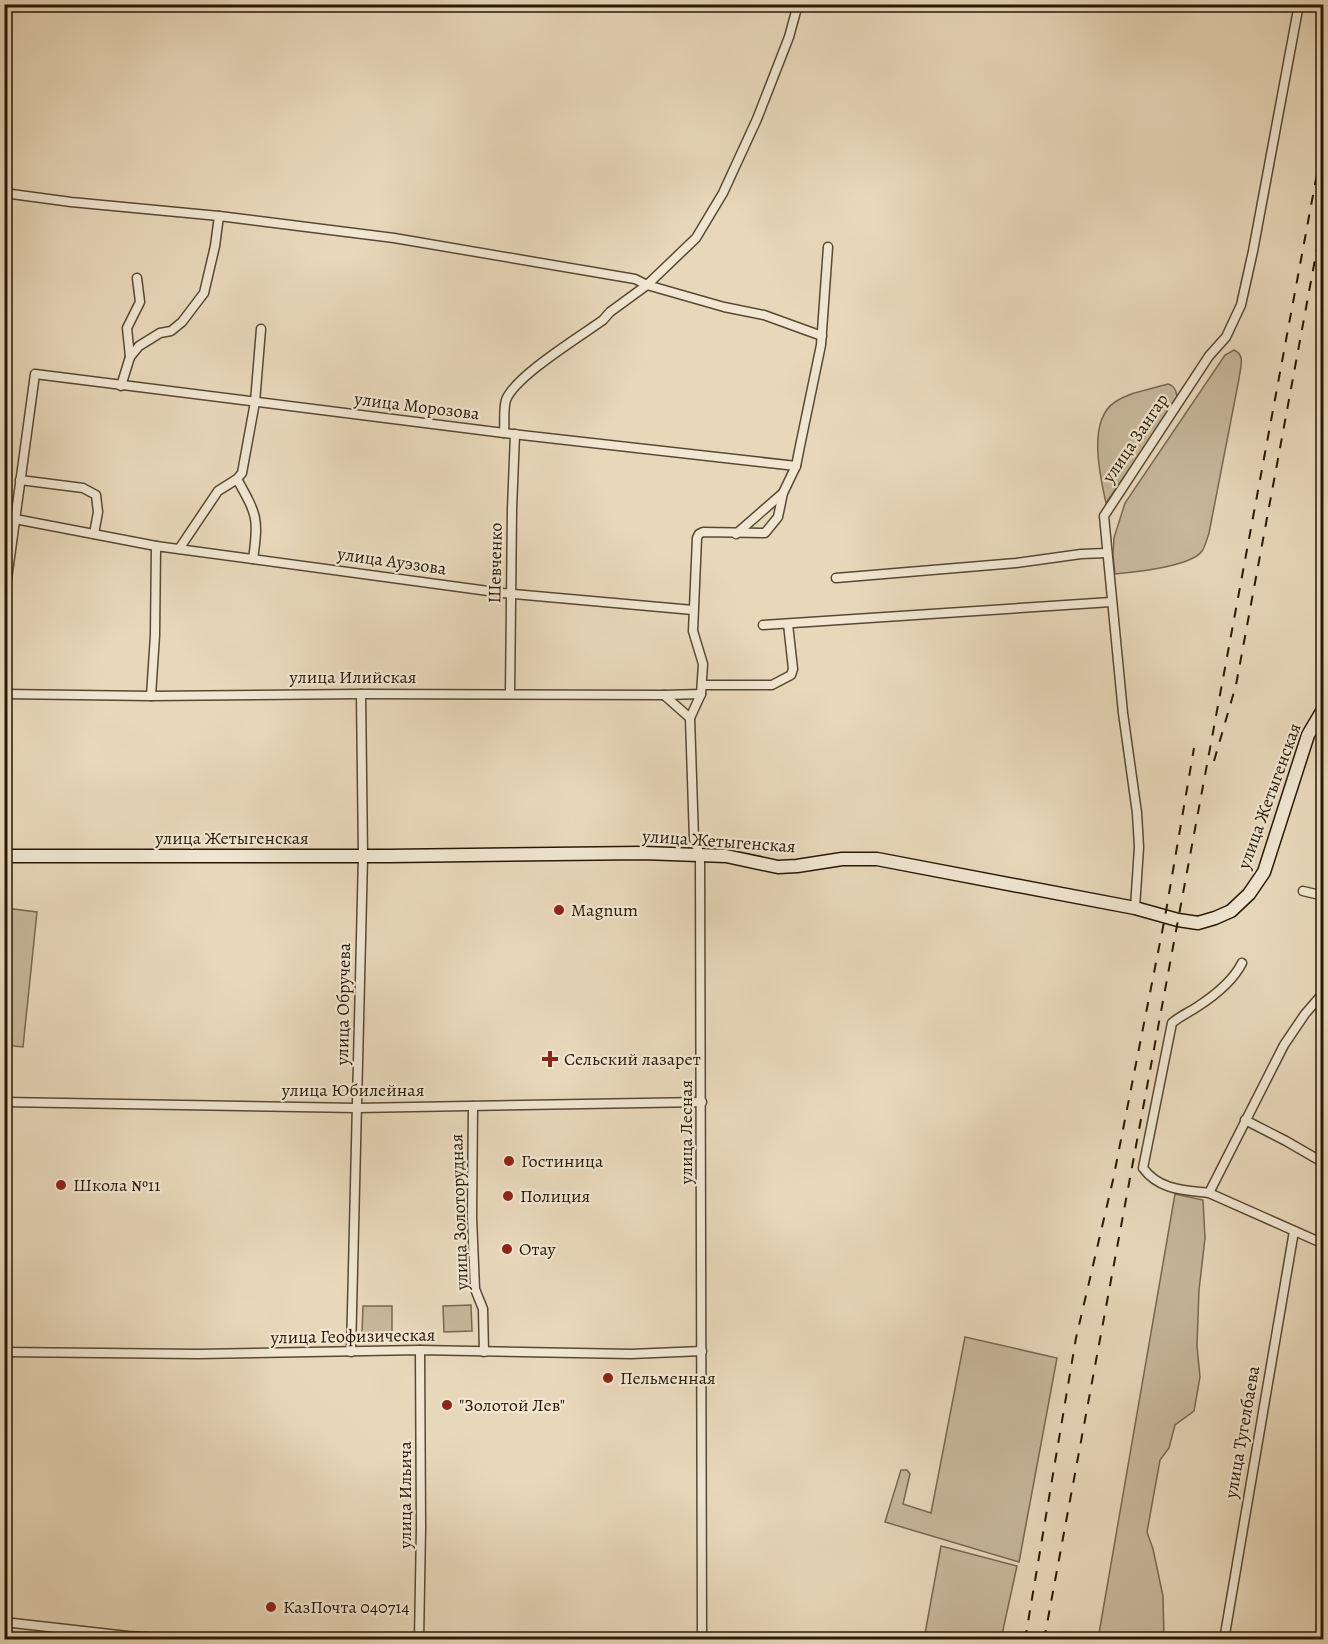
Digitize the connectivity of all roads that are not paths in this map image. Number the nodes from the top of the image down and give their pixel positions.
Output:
1 (798, 4) edge
2 (1299, 4) edge
3 (4, 193) edge
4 (219, 216) junction
5 (828, 247) dead end
6 (137, 278) dead end
7 (647, 285) junction
8 (261, 329) dead end
9 (822, 336) junction
10 (130, 357) junction
11 (121, 386) junction
12 (255, 402) junction
13 (504, 433) junction
14 (515, 434) junction
15 (796, 466) junction
16 (237, 479) junction
17 (20, 480) junction
18 (783, 493) junction
19 (15, 519) junction
20 (94, 534) junction
21 (736, 534) junction
22 (156, 546) junction
23 (178, 549) junction
24 (1107, 553) junction
25 (253, 559) junction
26 (836, 578) dead end
27 (511, 594) junction
28 (4, 602) edge
29 (1111, 602) junction
30 (693, 610) junction
31 (788, 624) junction
32 (763, 625) dead end
33 (702, 689) junction
34 (4, 693) edge
35 (361, 693) junction
36 (510, 694) junction
37 (664, 695) junction
38 (151, 696) junction
39 (1323, 708) edge
40 (690, 718) junction
41 (700, 855) junction
42 (4, 856) edge
43 (363, 856) junction
44 (1303, 891) dead end
45 (1323, 896) edge
46 (1135, 908) junction
47 (1242, 963) dead end
48 (1323, 992) edge
49 (4, 1102) edge
50 (702, 1102) junction
51 (473, 1106) junction
52 (357, 1108) junction
53 (1245, 1120) junction
54 (1323, 1163) edge
55 (1209, 1193) junction
56 (1294, 1231) junction
57 (1323, 1244) edge
58 (420, 1350) junction
59 (702, 1351) junction
60 (4, 1352) edge
61 (351, 1352) junction
62 (484, 1352) junction
63 (4, 1622) edge
64 (194, 1640) edge
65 (419, 1640) edge
66 (702, 1640) edge
67 (1224, 1640) edge

1 - 7 street
2 - 24 street, улица Зангар
3 - 4 street
4 - 7 street
4 - 10 street
5 - 9 street
6 - 10 street
7 - 9 street
7 - 13 street
8 - 12 street
9 - 15 street
10 - 11 street
11 - 12 street, улица Морозова
11 - 17 street, улица Морозова
12 - 13 street, улица Морозова
12 - 16 street
13 - 14 street, улица Морозова
14 - 15 street, улица Морозова
14 - 27 street, Шевченко
15 - 18 street
16 - 23 street
16 - 25 street
17 - 19 street
17 - 20 street
18 - 21 street
18 - 21 street
19 - 20 street, улица Ауэзова
19 - 28 street
20 - 22 street, улица Ауэзова
21 - 30 street
22 - 23 street, улица Ауэзова
22 - 38 street
23 - 25 street, улица Ауэзова
24 - 26 street
24 - 29 street, улица Зангар
25 - 27 street, улица Ауэзова
27 - 30 street, улица Ауэзова
27 - 36 street, Шевченко
29 - 31 street
29 - 46 street, улица Зангар
30 - 33 street, улица Лесная
31 - 32 street
31 - 33 street, улица Илийская
33 - 37 street, улица Илийская
33 - 40 street, улица Лесная
34 - 38 street, улица Илийская
35 - 36 street, улица Илийская
35 - 38 street, улица Илийская
35 - 43 street, улица Обручева
36 - 37 street, улица Илийская
37 - 40 street
39 - 46 main road, улица Жетыгенская
40 - 41 street, улица Лесная
41 - 43 main road, улица Жетыгенская
41 - 46 main road, улица Жетыгенская
41 - 50 street, улица Лесная
42 - 43 main road, улица Жетыгенская
43 - 52 street, улица Обручева
44 - 45 street
47 - 55 street
48 - 53 street
49 - 52 street, улица Юбилейная
50 - 51 street, улица Юбилейная
50 - 59 street, улица Лесная
51 - 52 street, улица Юбилейная
51 - 62 street, улица Золоторудная
52 - 61 street, улица Обручева
53 - 54 street
53 - 55 street
55 - 56 street
56 - 57 street
56 - 67 street, улица Тугелбаева
58 - 61 street, улица Геофизическая
58 - 62 street, улица Геофизическая
58 - 65 street, улица Ильича
59 - 62 street, улица Геофизическая
59 - 66 street, улица Лесная
60 - 61 street, улица Геофизическая
63 - 64 street

